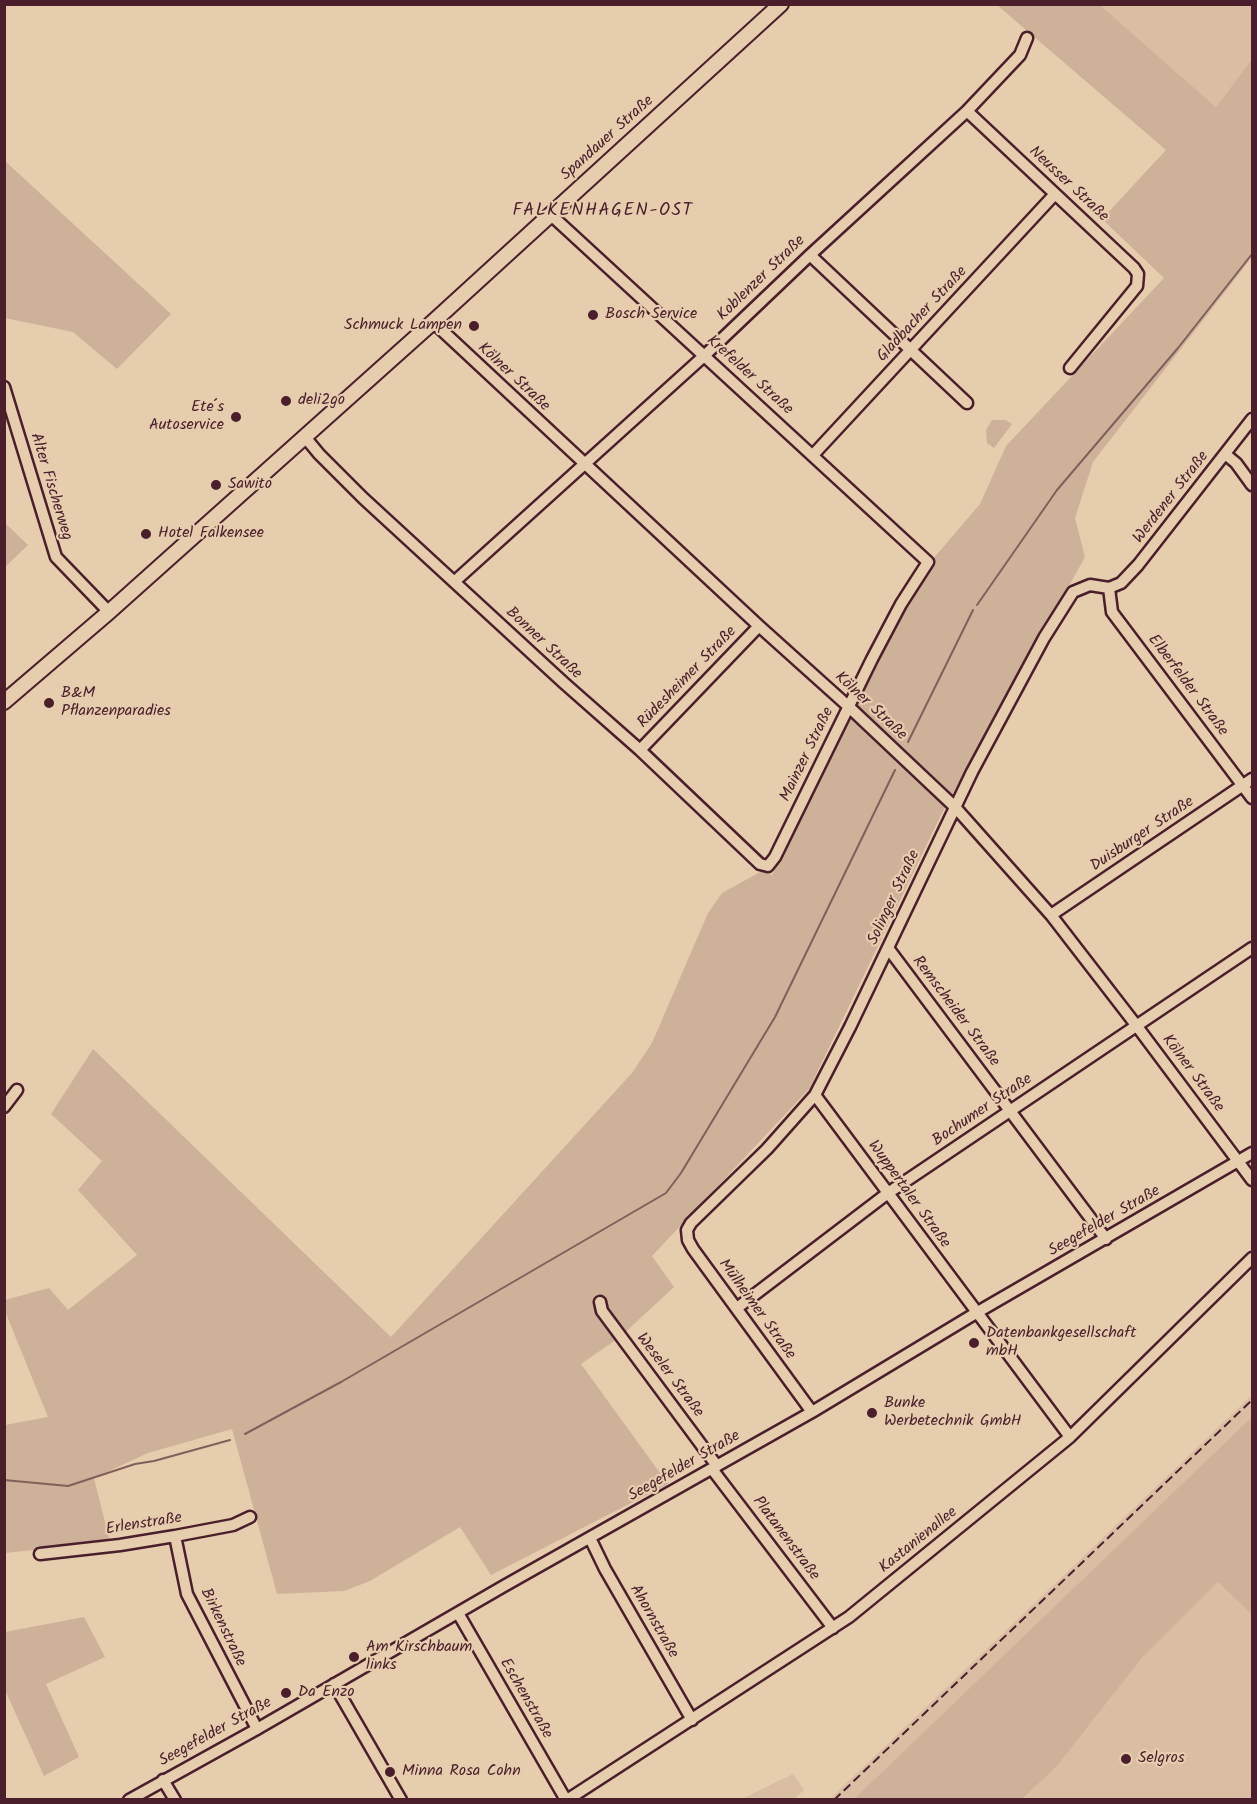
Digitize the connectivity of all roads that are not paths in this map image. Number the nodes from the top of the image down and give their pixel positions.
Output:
1 (781, 4) edge
2 (1027, 38) dead end
3 (967, 111) junction
4 (1055, 194) junction
5 (550, 214) junction
6 (810, 255) junction
7 (433, 322) junction
8 (911, 351) junction
9 (704, 356) junction
10 (1070, 368) dead end
11 (4, 387) edge
12 (967, 403) dead end
13 (1252, 419) edge
14 (304, 437) junction
15 (1225, 454) junction
16 (813, 455) junction
17 (585, 464) junction
18 (1252, 486) edge
19 (927, 562) joint
20 (454, 582) junction
21 (1109, 588) junction
22 (109, 612) junction
23 (759, 626) junction
24 (4, 702) edge
25 (848, 706) junction
26 (640, 750) junction
27 (1248, 782) edge
28 (1252, 798) edge
29 (955, 807) junction
30 (768, 867) joint
31 (1051, 915) junction
32 (888, 948) junction
33 (1252, 948) edge
34 (1136, 1025) junction
35 (17, 1090) dead end
36 (815, 1095) junction
37 (4, 1107) edge
38 (1009, 1110) junction
39 (1252, 1153) edge
40 (1238, 1161) junction
41 (1252, 1180) edge
42 (888, 1193) junction
43 (691, 1223) joint
44 (1106, 1239) junction
45 (1252, 1258) edge
46 (600, 1302) dead end
47 (737, 1308) junction
48 (976, 1313) junction
49 (812, 1412) junction
50 (1070, 1437) junction
51 (714, 1467) junction
52 (250, 1517) dead end
53 (175, 1536) junction
54 (590, 1538) junction
55 (40, 1554) dead end
56 (458, 1613) junction
57 (833, 1628) junction
58 (334, 1684) junction
59 (692, 1720) junction
60 (257, 1729) junction
61 (163, 1780) junction
62 (129, 1800) edge
63 (175, 1800) edge
64 (401, 1800) edge
65 (567, 1800) edge

1 - 5 main road, Spandauer Straße
2 - 3 street, Koblenzer Straße
3 - 4 street, Neusser Straße
3 - 6 street, Koblenzer Straße
4 - 8 street, Gladbacher Straße
4 - 10 street, Neusser Straße
5 - 7 main road, Spandauer Straße
5 - 9 street, Krefelder Straße
6 - 8 street
6 - 9 street, Koblenzer Straße
7 - 14 main road, Spandauer Straße
7 - 17 street, Kölner Straße
8 - 12 street
8 - 16 street, Gladbacher Straße
9 - 16 street, Krefelder Straße
9 - 17 street, Koblenzer Straße
11 - 22 street, Alter Fischerweg
13 - 15 street, Werdener Straße
14 - 20 street, Bonner Straße
14 - 22 main road, Spandauer Straße
15 - 18 street
15 - 21 street, Werdener Straße
16 - 19 street, Krefelder Straße
17 - 20 street, Koblenzer Straße
17 - 23 street, Kölner Straße
19 - 25 street, Mainzer Straße
20 - 26 street, Bonner Straße
21 - 27 street, Elberfelder Straße
21 - 29 street, Solinger Straße
22 - 24 main road, Spandauer Straße
23 - 25 street, Kölner Straße
23 - 26 street, Rüdesheimer Straße
25 - 29 street, Kölner Straße
25 - 30 street, Mainzer Straße
26 - 30 street, Bonner Straße
27 - 28 street, Elberfelder Straße
27 - 31 street, Duisburger Straße
29 - 31 street, Kölner Straße
29 - 32 street, Solinger Straße
31 - 34 street, Kölner Straße
32 - 36 street, Solinger Straße
32 - 38 street, Remscheider Straße
33 - 34 street, Bochumer Straße
34 - 38 street, Bochumer Straße
34 - 40 street, Kölner Straße
35 - 37 street
36 - 42 street, Wuppertaler Straße
36 - 43 street, Solinger Straße
38 - 42 street, Bochumer Straße
38 - 44 street, Remscheider Straße
39 - 40 street, Seegefelder Straße
40 - 41 street
40 - 44 street, Seegefelder Straße
42 - 47 street, Bochumer Straße
42 - 48 street, Wuppertaler Straße
43 - 47 street, Mülheimer Straße
44 - 48 street, Seegefelder Straße
45 - 50 street, Kastanienallee
46 - 51 street, Weseler Straße
47 - 49 street, Mülheimer Straße
48 - 49 street, Seegefelder Straße
48 - 50 street, Wuppertaler Straße
49 - 51 street, Seegefelder Straße
50 - 57 street, Kastanienallee
51 - 54 street, Seegefelder Straße
51 - 57 street, Platanenstraße
52 - 53 street, Erlenstraße
53 - 55 street, Erlenstraße
53 - 60 street, Birkenstraße
54 - 56 street, Seegefelder Straße
54 - 59 street, Ahornstraße
56 - 58 street, Seegefelder Straße
56 - 65 street, Eschenstraße
57 - 59 street, Kastanienallee
58 - 60 street, Seegefelder Straße
58 - 64 street
59 - 65 street, Kastanienallee
60 - 61 street, Seegefelder Straße
61 - 62 street, Seegefelder Straße
61 - 63 street

